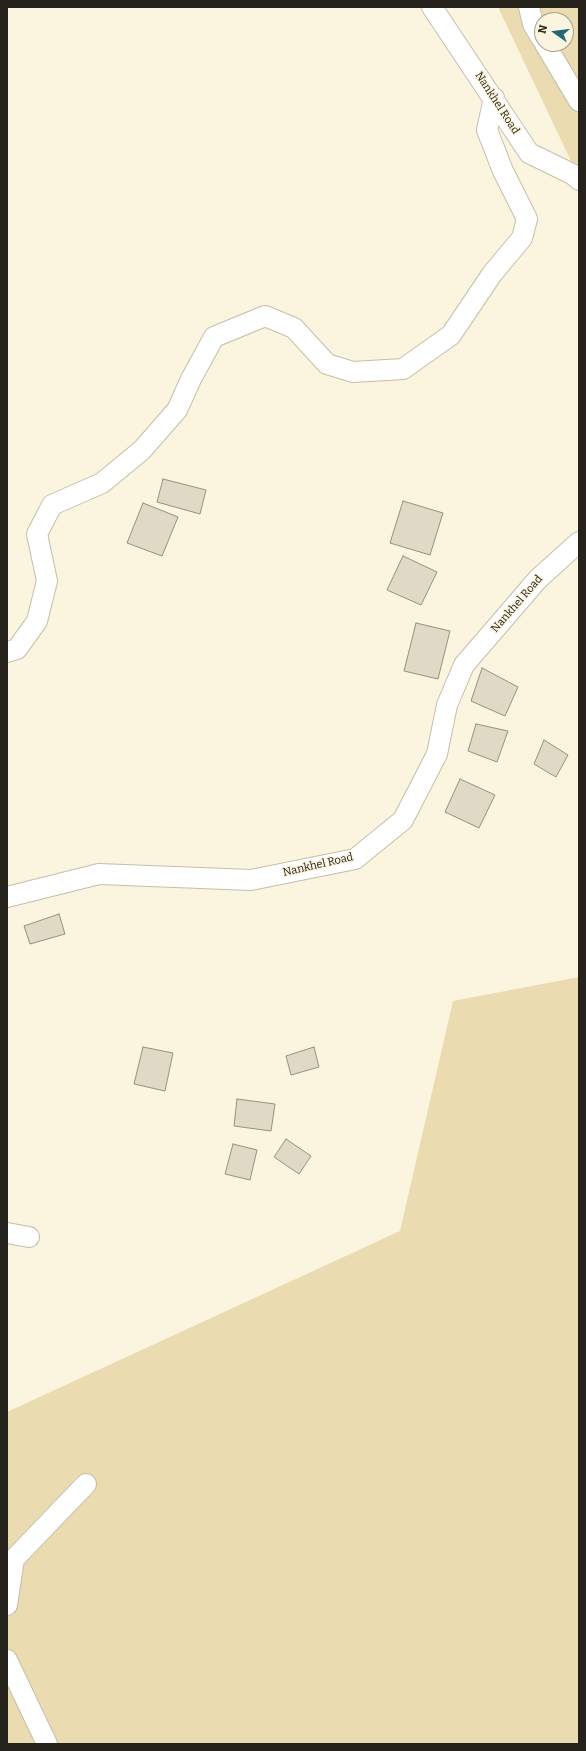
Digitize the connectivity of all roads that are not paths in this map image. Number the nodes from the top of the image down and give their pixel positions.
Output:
1 (432, 7) edge
2 (529, 7) edge
3 (534, 26) edge
4 (550, 52) edge
5 (494, 98) junction
6 (579, 101) edge
7 (579, 180) edge
8 (579, 542) edge
9 (7, 652) edge
10 (7, 897) edge
11 (7, 1233) edge
12 (30, 1237) dead end
13 (86, 1484) dead end
14 (7, 1605) edge
15 (7, 1660) edge
16 (47, 1744) edge

1 - 5 street, Nankhel Road
2 - 3 street
4 - 6 street
5 - 7 street, Nankhel Road
5 - 9 street
8 - 10 street, Nankhel Road
11 - 12 street
13 - 14 street
15 - 16 street

